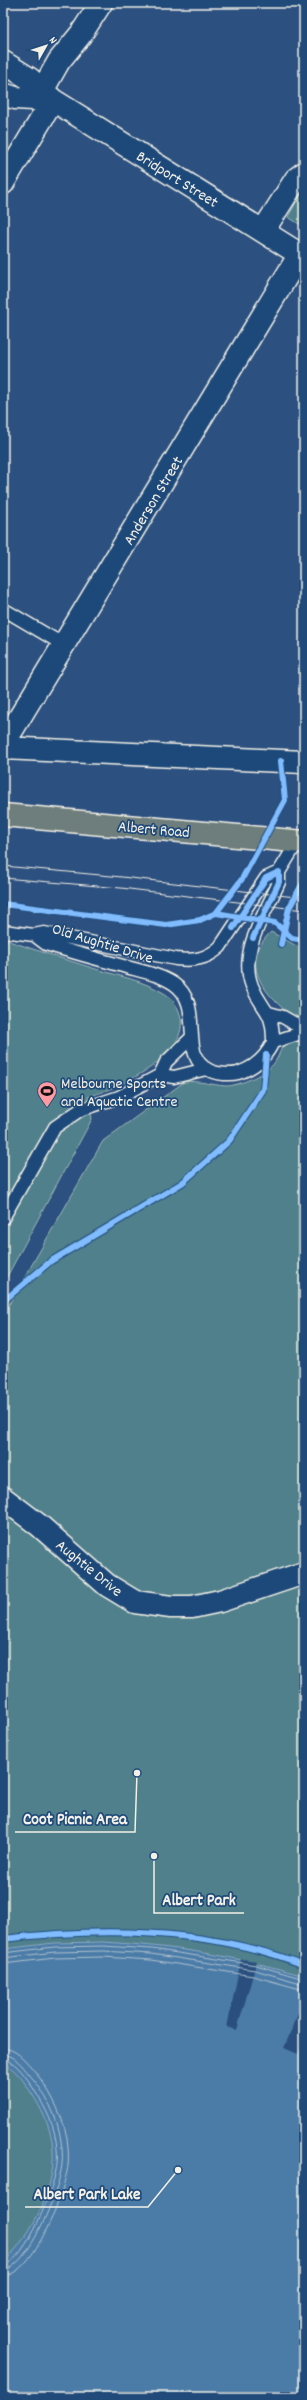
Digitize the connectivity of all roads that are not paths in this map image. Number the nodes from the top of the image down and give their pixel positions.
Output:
1 (100, 3) edge
2 (3, 62) edge
3 (3, 94) edge
4 (44, 96) junction
5 (304, 173) edge
6 (3, 183) edge
7 (262, 231) junction
8 (302, 256) edge
9 (3, 609) edge
10 (64, 645) junction
11 (3, 746) edge
12 (304, 762) edge
13 (3, 815) edge
14 (301, 841) edge
15 (279, 872) junction
16 (3, 931) edge
17 (34, 935) junction
18 (269, 1013) junction
19 (304, 1030) edge
20 (191, 1038) junction
21 (273, 1042) junction
22 (206, 1069) junction
23 (160, 1075) junction
24 (3, 1218) edge
25 (3, 1498) edge
26 (304, 1573) edge

1 - 4 street
2 - 4 street, Bridport Street
3 - 4 street
4 - 6 street
4 - 7 street, Bridport Street
5 - 7 street
7 - 8 street, Bridport Street
8 - 10 street, Anderson Street
9 - 10 lane
10 - 11 street, Anderson Street
11 - 12 street
13 - 14 main road, Albert Road
14 - 15 lane, Old Aughtie Drive
15 - 17 lane, Old Aughtie Drive
15 - 18 lane, Old Aughtie Drive
16 - 17 lane
17 - 20 lane, Old Aughtie Drive
18 - 19 lane
18 - 21 lane, Old Aughtie Drive
19 - 21 lane
20 - 22 lane, Old Aughtie Drive
20 - 23 lane
21 - 22 lane
22 - 23 lane
23 - 24 lane
25 - 26 street, Aughtie Drive

